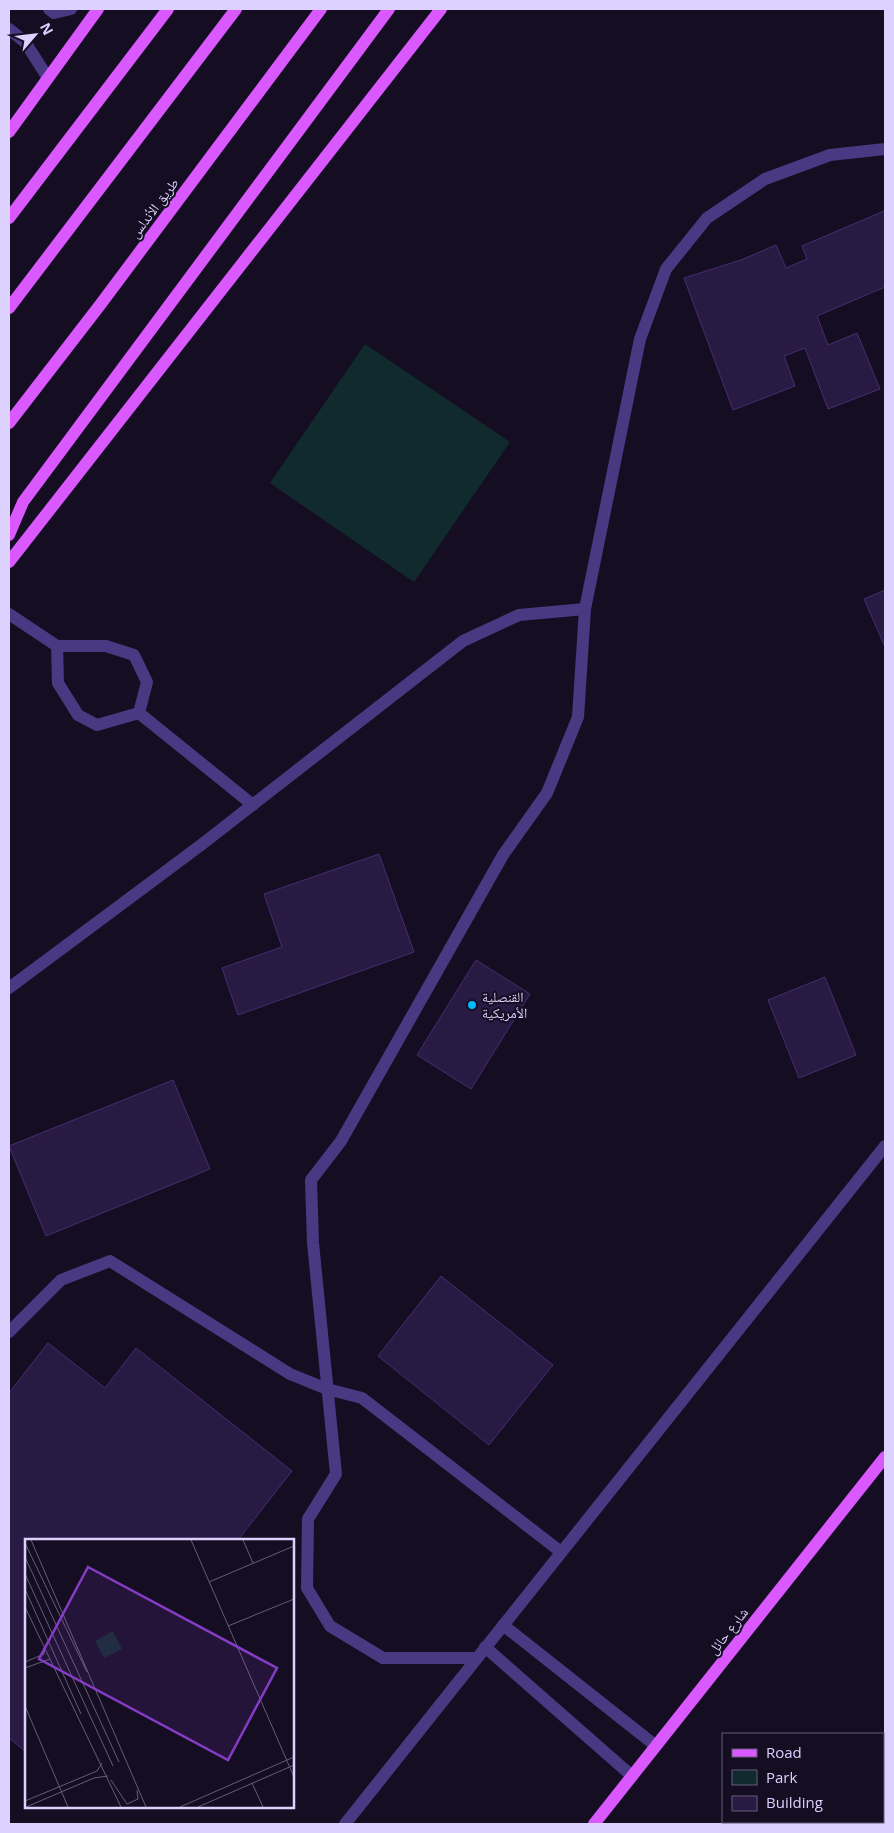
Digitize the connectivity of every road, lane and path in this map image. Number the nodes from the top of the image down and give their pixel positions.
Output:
1 (49, 9) edge
2 (71, 9) edge
3 (98, 9) edge
4 (168, 9) edge
5 (236, 9) edge
6 (321, 9) edge
7 (389, 9) edge
8 (440, 9) edge
9 (9, 29) edge
10 (48, 78) junction
11 (9, 132) edge
12 (885, 149) edge
13 (9, 218) edge
14 (9, 308) edge
15 (9, 422) edge
16 (9, 535) edge
17 (9, 562) edge
18 (584, 609) junction
19 (9, 614) edge
20 (57, 646) junction
21 (139, 713) junction
22 (253, 805) junction
23 (9, 988) edge
24 (885, 1146) edge
25 (9, 1332) edge
26 (327, 1389) junction
27 (885, 1457) edge
28 (561, 1552) junction
29 (503, 1625) junction
30 (485, 1647) junction
31 (477, 1658) junction
32 (656, 1746) junction
33 (632, 1776) junction
34 (345, 1824) edge
35 (594, 1824) edge

1 - 2 street
3 - 10 main road
4 - 13 main road
5 - 14 main road
6 - 15 main road, طريق الأندلس
7 - 16 main road
8 - 17 main road
9 - 10 street
10 - 11 main road
12 - 18 street
18 - 22 street
18 - 26 street
19 - 20 street
20 - 21 street
20 - 21 street
21 - 22 street
22 - 23 street
24 - 28 street
25 - 26 street
26 - 28 street
26 - 31 street
27 - 32 main road, شارع حائل
28 - 29 street
29 - 30 street
29 - 32 street
30 - 31 street
30 - 33 street
31 - 34 street
32 - 33 main road, شارع حائل
33 - 35 main road, شارع حائل

